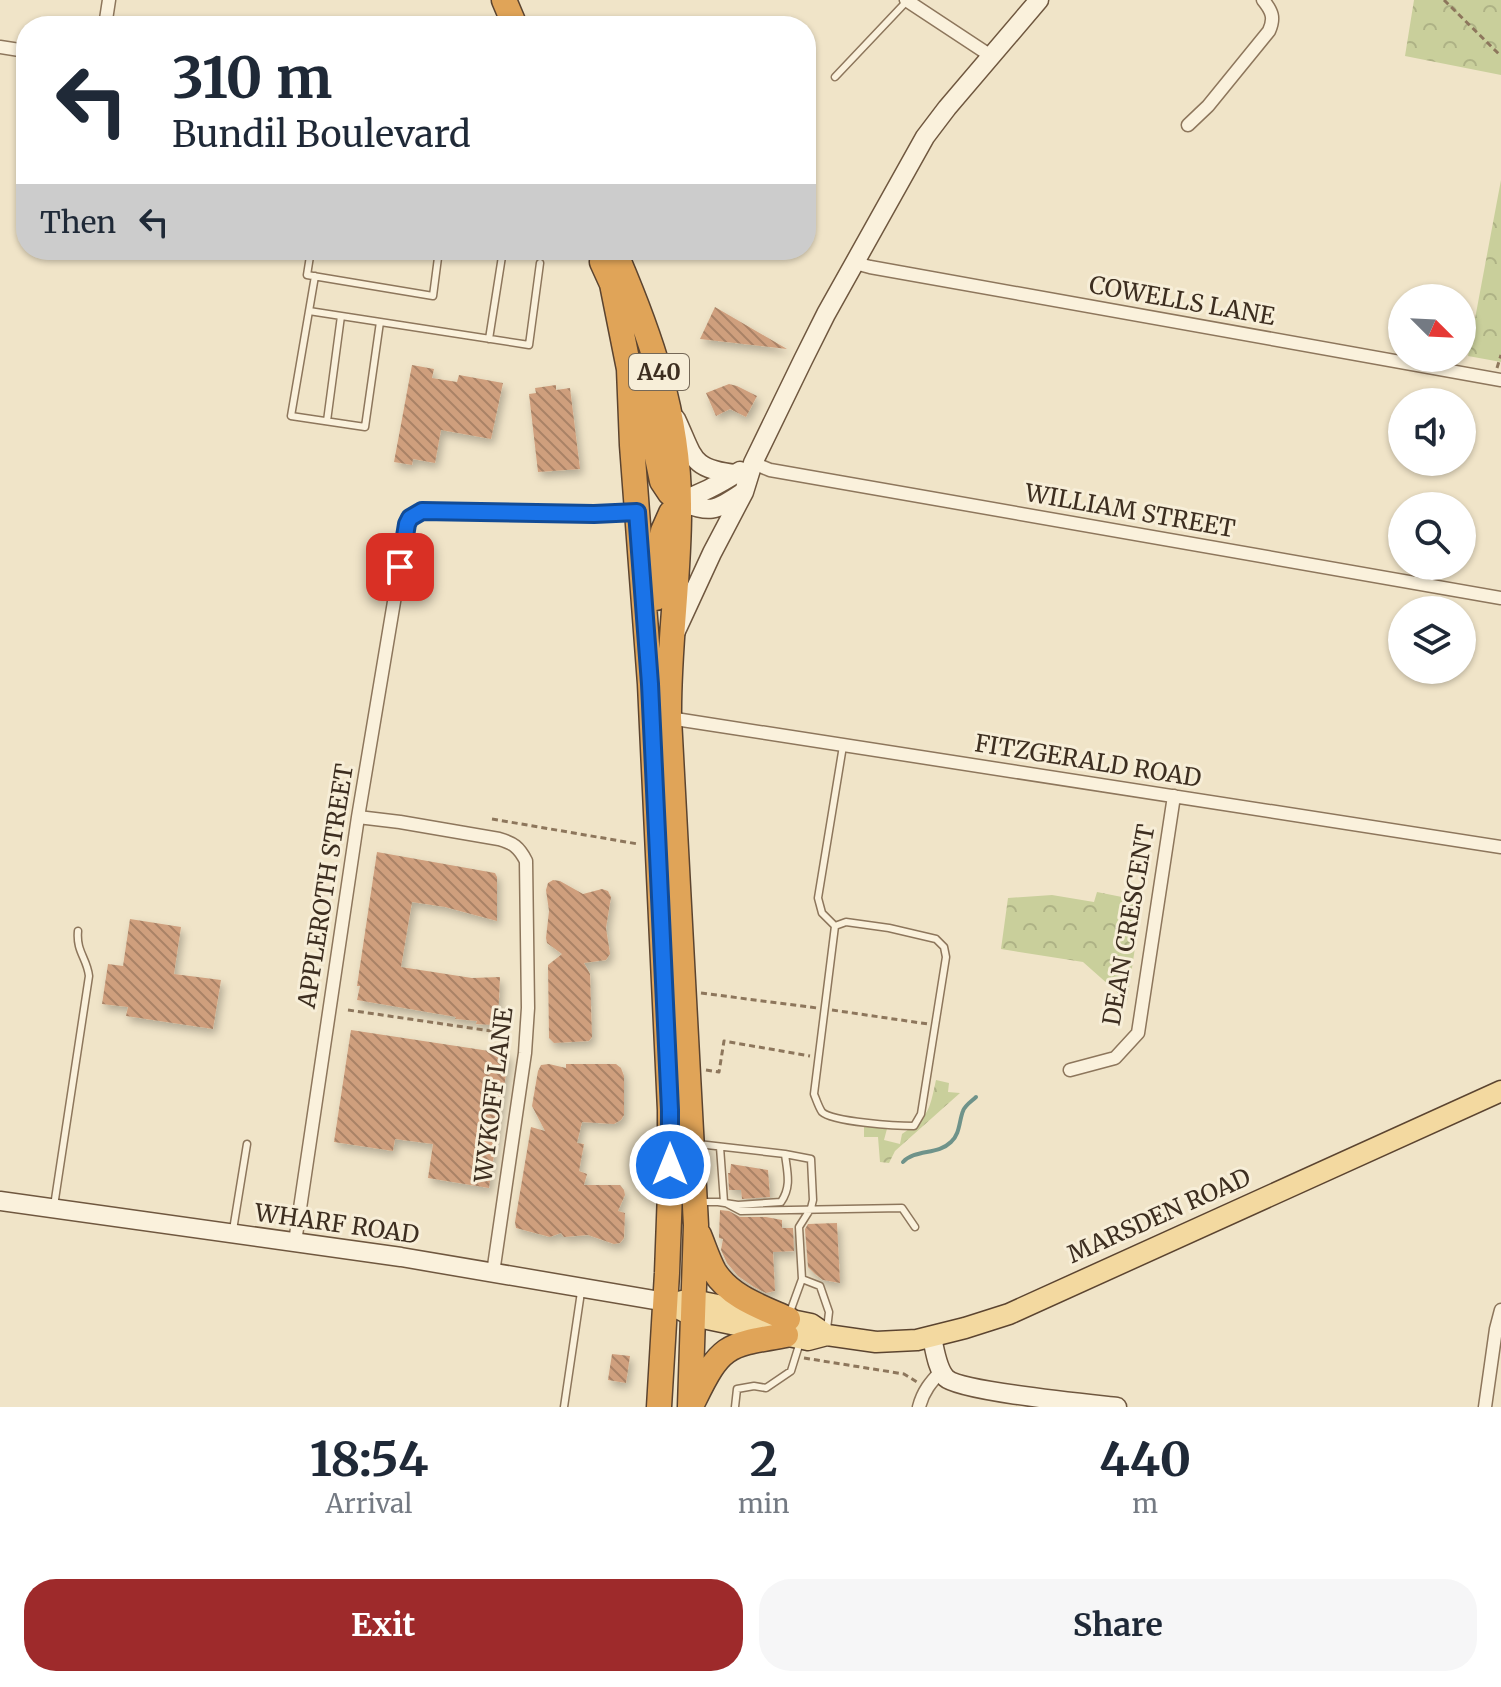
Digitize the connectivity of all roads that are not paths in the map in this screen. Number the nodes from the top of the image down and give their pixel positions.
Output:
1 (907, 0) edge
2 (1039, 0) edge
3 (1263, 0) edge
4 (991, 56) junction
5 (835, 77) dead end
6 (1188, 125) dead end
7 (309, 260) edge
8 (438, 260) edge
9 (501, 260) edge
10 (601, 260) edge
11 (618, 260) edge
12 (540, 263) dead end
13 (855, 263) junction
14 (315, 276) junction
15 (612, 284) junction
16 (309, 311) junction
17 (341, 316) junction
18 (380, 322) junction
19 (489, 339) junction
20 (1501, 380) edge
21 (667, 398) junction
22 (327, 421) junction
23 (753, 463) junction
24 (736, 474) junction
25 (744, 492) junction
26 (679, 501) junction
27 (637, 512) junction
28 (1501, 598) edge
29 (672, 641) junction
30 (650, 684) junction
31 (669, 718) junction
32 (843, 746) junction
33 (1174, 796) junction
34 (358, 817) junction
35 (1501, 847) edge
36 (835, 926) junction
37 (78, 931) dead end
38 (1070, 1070) dead end
39 (1501, 1091) edge
40 (691, 1143) junction
41 (247, 1144) dead end
42 (720, 1147) junction
43 (785, 1154) junction
44 (0, 1201) edge
45 (724, 1202) junction
46 (811, 1208) junction
47 (53, 1209) junction
48 (695, 1213) junction
49 (915, 1227) dead end
50 (232, 1233) junction
51 (295, 1242) junction
52 (493, 1273) junction
53 (802, 1279) junction
54 (581, 1288) junction
55 (666, 1302) junction
56 (693, 1308) junction
57 (1501, 1310) edge
58 (827, 1335) junction
59 (792, 1337) junction
60 (932, 1338) junction
61 (942, 1370) junction
62 (564, 1407) edge
63 (659, 1407) edge
64 (690, 1407) edge
65 (735, 1407) edge
66 (919, 1407) edge
67 (1117, 1407) edge
68 (1485, 1407) edge

1 - 4 street
1 - 5 lane
2 - 4 street
3 - 6 street
4 - 13 street
7 - 14 lane
8 - 14 lane
9 - 19 lane
10 - 15 highway, A40
11 - 21 highway, A40
12 - 19 lane
13 - 20 street, COWELLS LANE
13 - 23 street
14 - 16 lane
15 - 26 highway
15 - 27 highway, A40
16 - 17 lane
16 - 22 lane
17 - 18 lane
17 - 22 lane
18 - 19 lane
18 - 22 lane
21 - 24 street
21 - 26 highway, A40
23 - 24 street
23 - 25 street
23 - 28 street, WILLIAM STREET
24 - 26 street
25 - 26 street
25 - 29 street
26 - 29 highway, A40
26 - 30 highway
27 - 30 highway, A40
27 - 34 street, APPLEROTH STREET
29 - 31 highway, A40
30 - 55 highway, A40
31 - 32 street, FITZGERALD ROAD
31 - 40 highway, A40
32 - 33 street, FITZGERALD ROAD
32 - 36 lane
33 - 35 street, FITZGERALD ROAD
33 - 38 street, DEAN CRESCENT
34 - 51 street, APPLEROTH STREET
34 - 52 street, WYKOFF LANE
36 - 36 lane
37 - 47 lane
39 - 60 main road, MARSDEN ROAD
40 - 42 lane
40 - 48 highway, A40
41 - 50 lane
42 - 43 lane
42 - 45 lane
43 - 45 lane
43 - 46 lane
44 - 47 street, WHARF ROAD
45 - 46 lane
45 - 48 lane
46 - 49 lane
46 - 53 lane
47 - 50 street, WHARF ROAD
48 - 56 highway, A40
48 - 59 highway
50 - 51 street, WHARF ROAD
51 - 52 street, WHARF ROAD
52 - 54 street, WHARF ROAD
53 - 58 lane
53 - 59 lane
54 - 55 street, WHARF ROAD
54 - 62 lane
55 - 56 main road, MARSDEN ROAD
55 - 63 highway, A40
56 - 59 main road, MARSDEN ROAD
56 - 64 highway, A40
57 - 68 street
58 - 59 main road, MARSDEN ROAD
58 - 60 main road, MARSDEN ROAD
59 - 64 highway
59 - 65 lane
60 - 61 street
61 - 66 street
61 - 67 street

